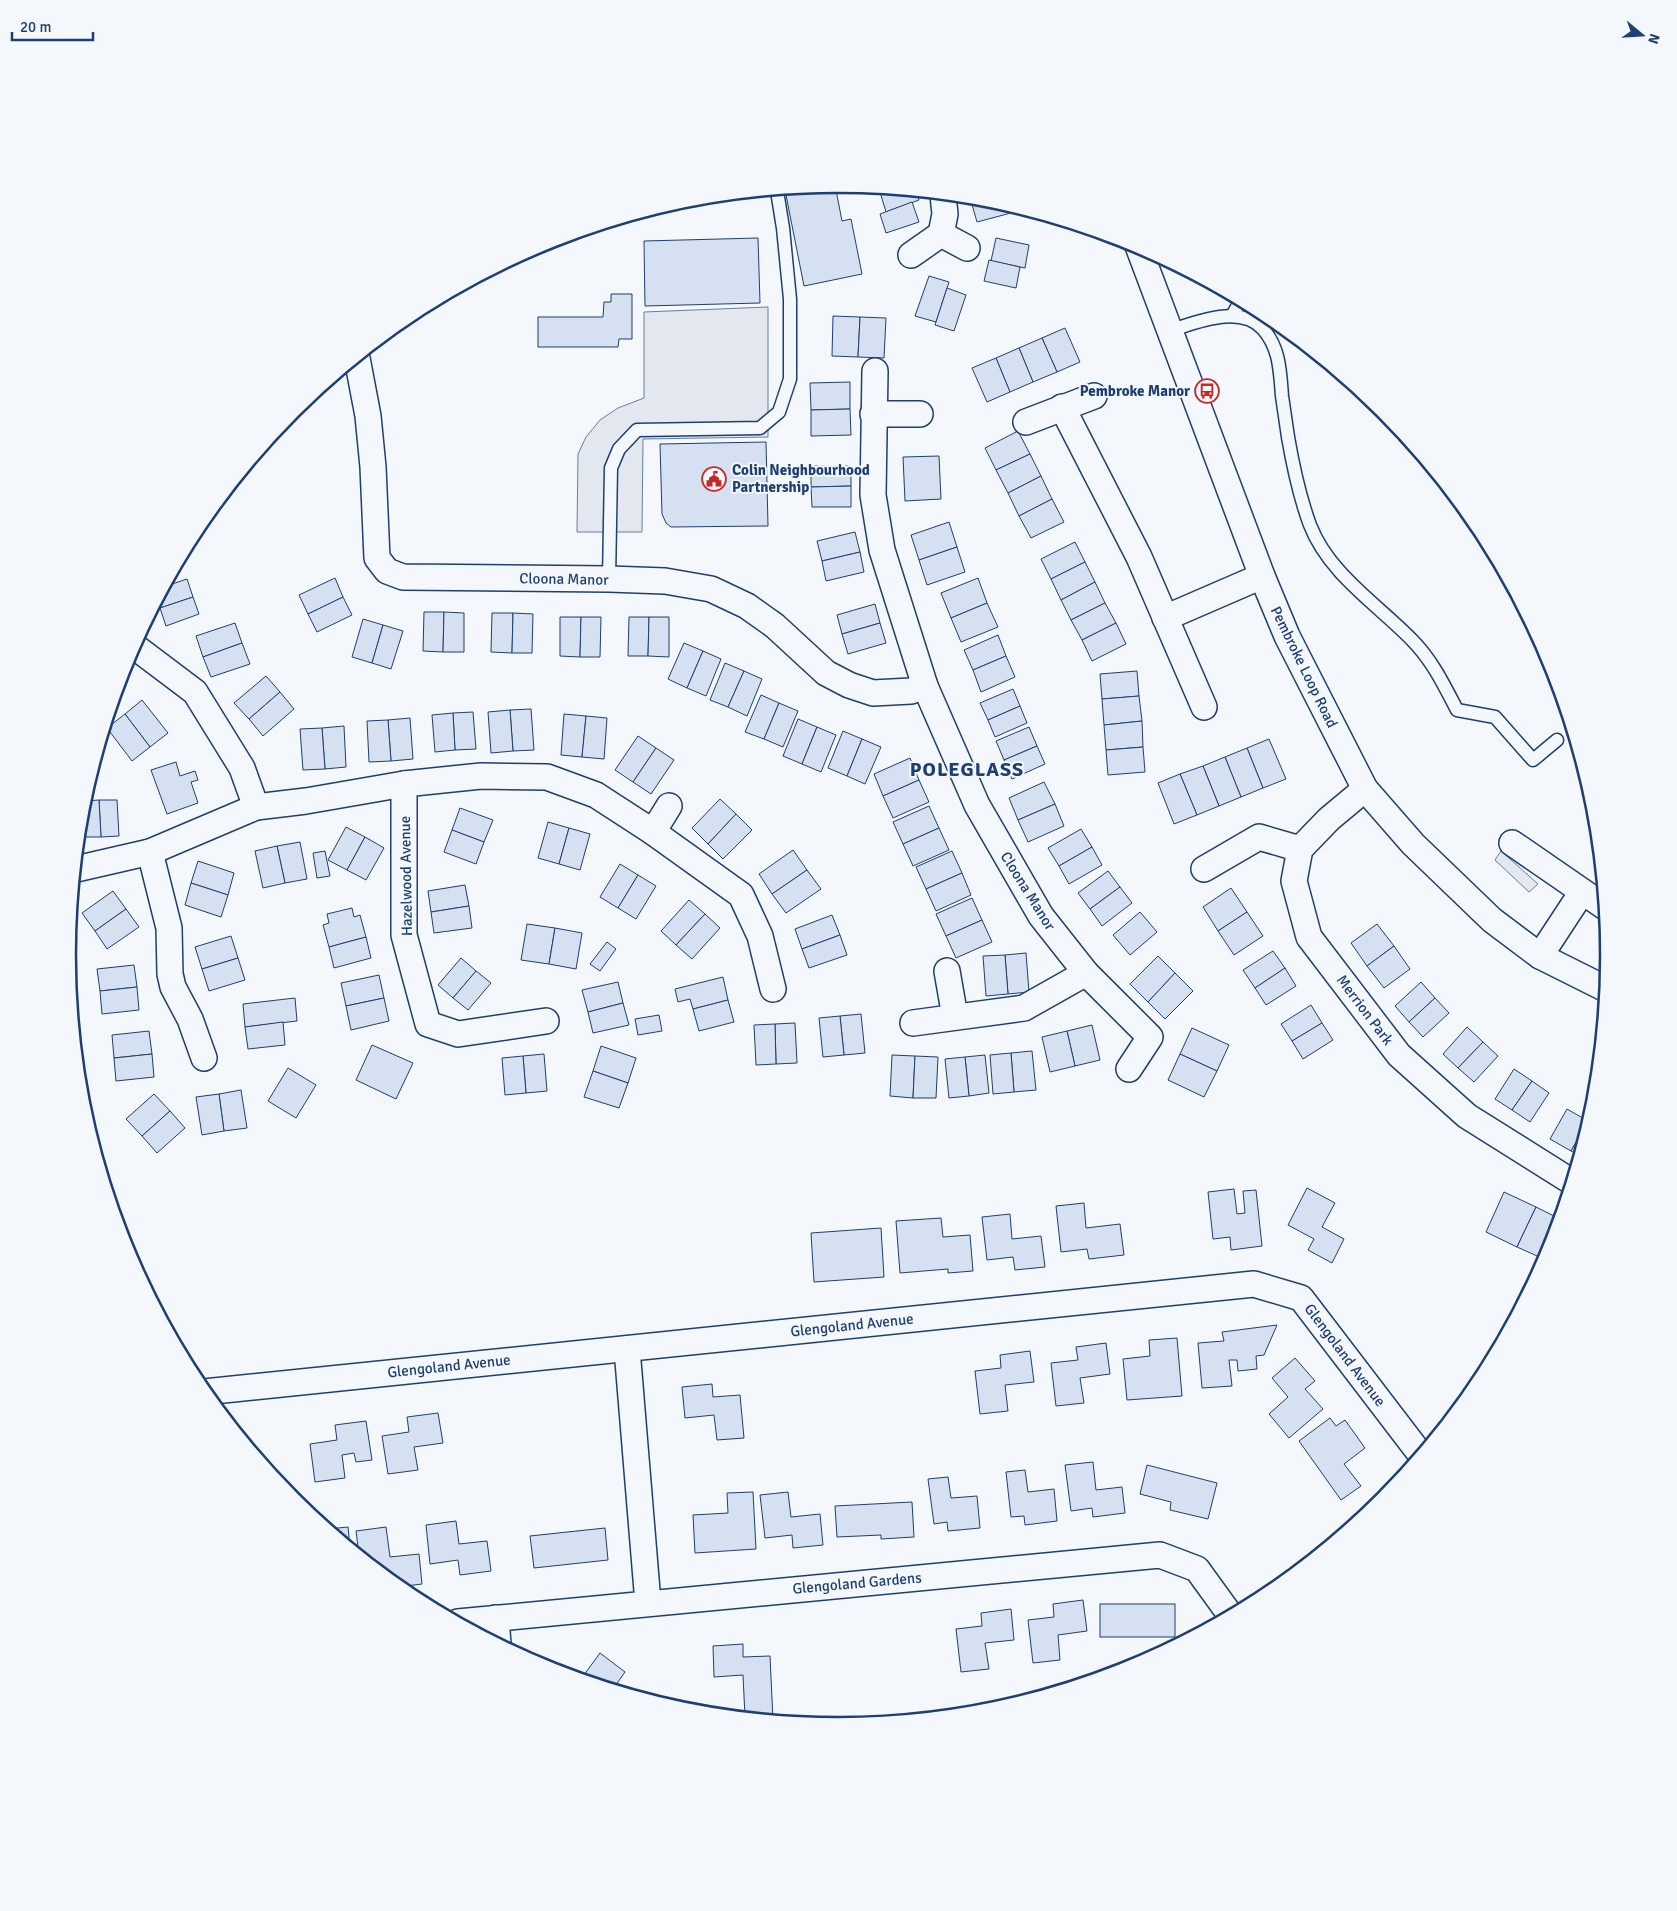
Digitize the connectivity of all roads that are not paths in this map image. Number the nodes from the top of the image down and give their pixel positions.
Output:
1 (778, 196) edge
2 (944, 201) edge
3 (942, 234) junction
4 (967, 248) dead end
5 (911, 255) dead end
6 (1142, 256) edge
7 (1237, 306) edge
8 (1232, 316) junction
9 (1170, 331) junction
10 (358, 364) edge
11 (874, 370) dead end
12 (1094, 396) dead end
13 (1062, 407) junction
14 (873, 414) junction
15 (920, 414) dead end
16 (1026, 422) dead end
17 (1262, 576) junction
18 (609, 579) junction
19 (1166, 618) junction
20 (140, 651) edge
21 (925, 686) junction
22 (1204, 707) dead end
23 (1557, 740) dead end
24 (404, 784) junction
25 (1366, 789) junction
26 (670, 806) dead end
27 (256, 807) junction
28 (653, 832) junction
29 (1512, 843) dead end
30 (1300, 849) junction
31 (150, 852) junction
32 (82, 868) edge
33 (1204, 869) dead end
34 (1582, 892) junction
35 (1599, 903) edge
36 (1540, 956) junction
37 (947, 971) dead end
38 (1086, 973) junction
39 (1600, 986) edge
40 (772, 989) dead end
41 (954, 1017) junction
42 (546, 1021) dead end
43 (913, 1023) dead end
44 (204, 1058) dead end
45 (1129, 1069) dead end
46 (1567, 1179) edge
47 (627, 1349) junction
48 (214, 1391) edge
49 (1418, 1451) edge
50 (648, 1603) junction
51 (1228, 1611) edge
52 (496, 1618) junction
53 (467, 1621) edge
54 (497, 1637) edge

1 - 18 lane
2 - 3 street
3 - 4 street
3 - 5 street
6 - 9 street, Pembroke Loop Road
7 - 8 lane
8 - 9 lane
8 - 23 lane
9 - 17 street, Pembroke Loop Road
10 - 18 street, Cloona Manor
11 - 14 street, Cloona Manor
12 - 13 street
13 - 16 street
13 - 19 street
14 - 15 street
14 - 21 street, Cloona Manor
17 - 19 street
17 - 25 street, Pembroke Loop Road
18 - 21 street, Cloona Manor
19 - 22 street
20 - 27 street
21 - 38 street, Cloona Manor
24 - 27 street
24 - 28 street
24 - 42 street, Hazelwood Avenue
25 - 30 street
25 - 36 street, Pembroke Loop Road
26 - 28 street
27 - 31 street
28 - 40 street
29 - 34 street
30 - 33 street
30 - 46 street, Merrion Park
31 - 32 street
31 - 44 street
34 - 35 street
34 - 36 street
36 - 39 street, Pembroke Loop Road
37 - 41 street
38 - 41 street
38 - 45 street, Cloona Manor
41 - 43 street
47 - 48 street, Glengoland Avenue
47 - 49 street, Glengoland Avenue
47 - 50 street
50 - 51 street, Glengoland Gardens
50 - 52 street, Glengoland Gardens
52 - 53 street, Glengoland Gardens
52 - 54 street

